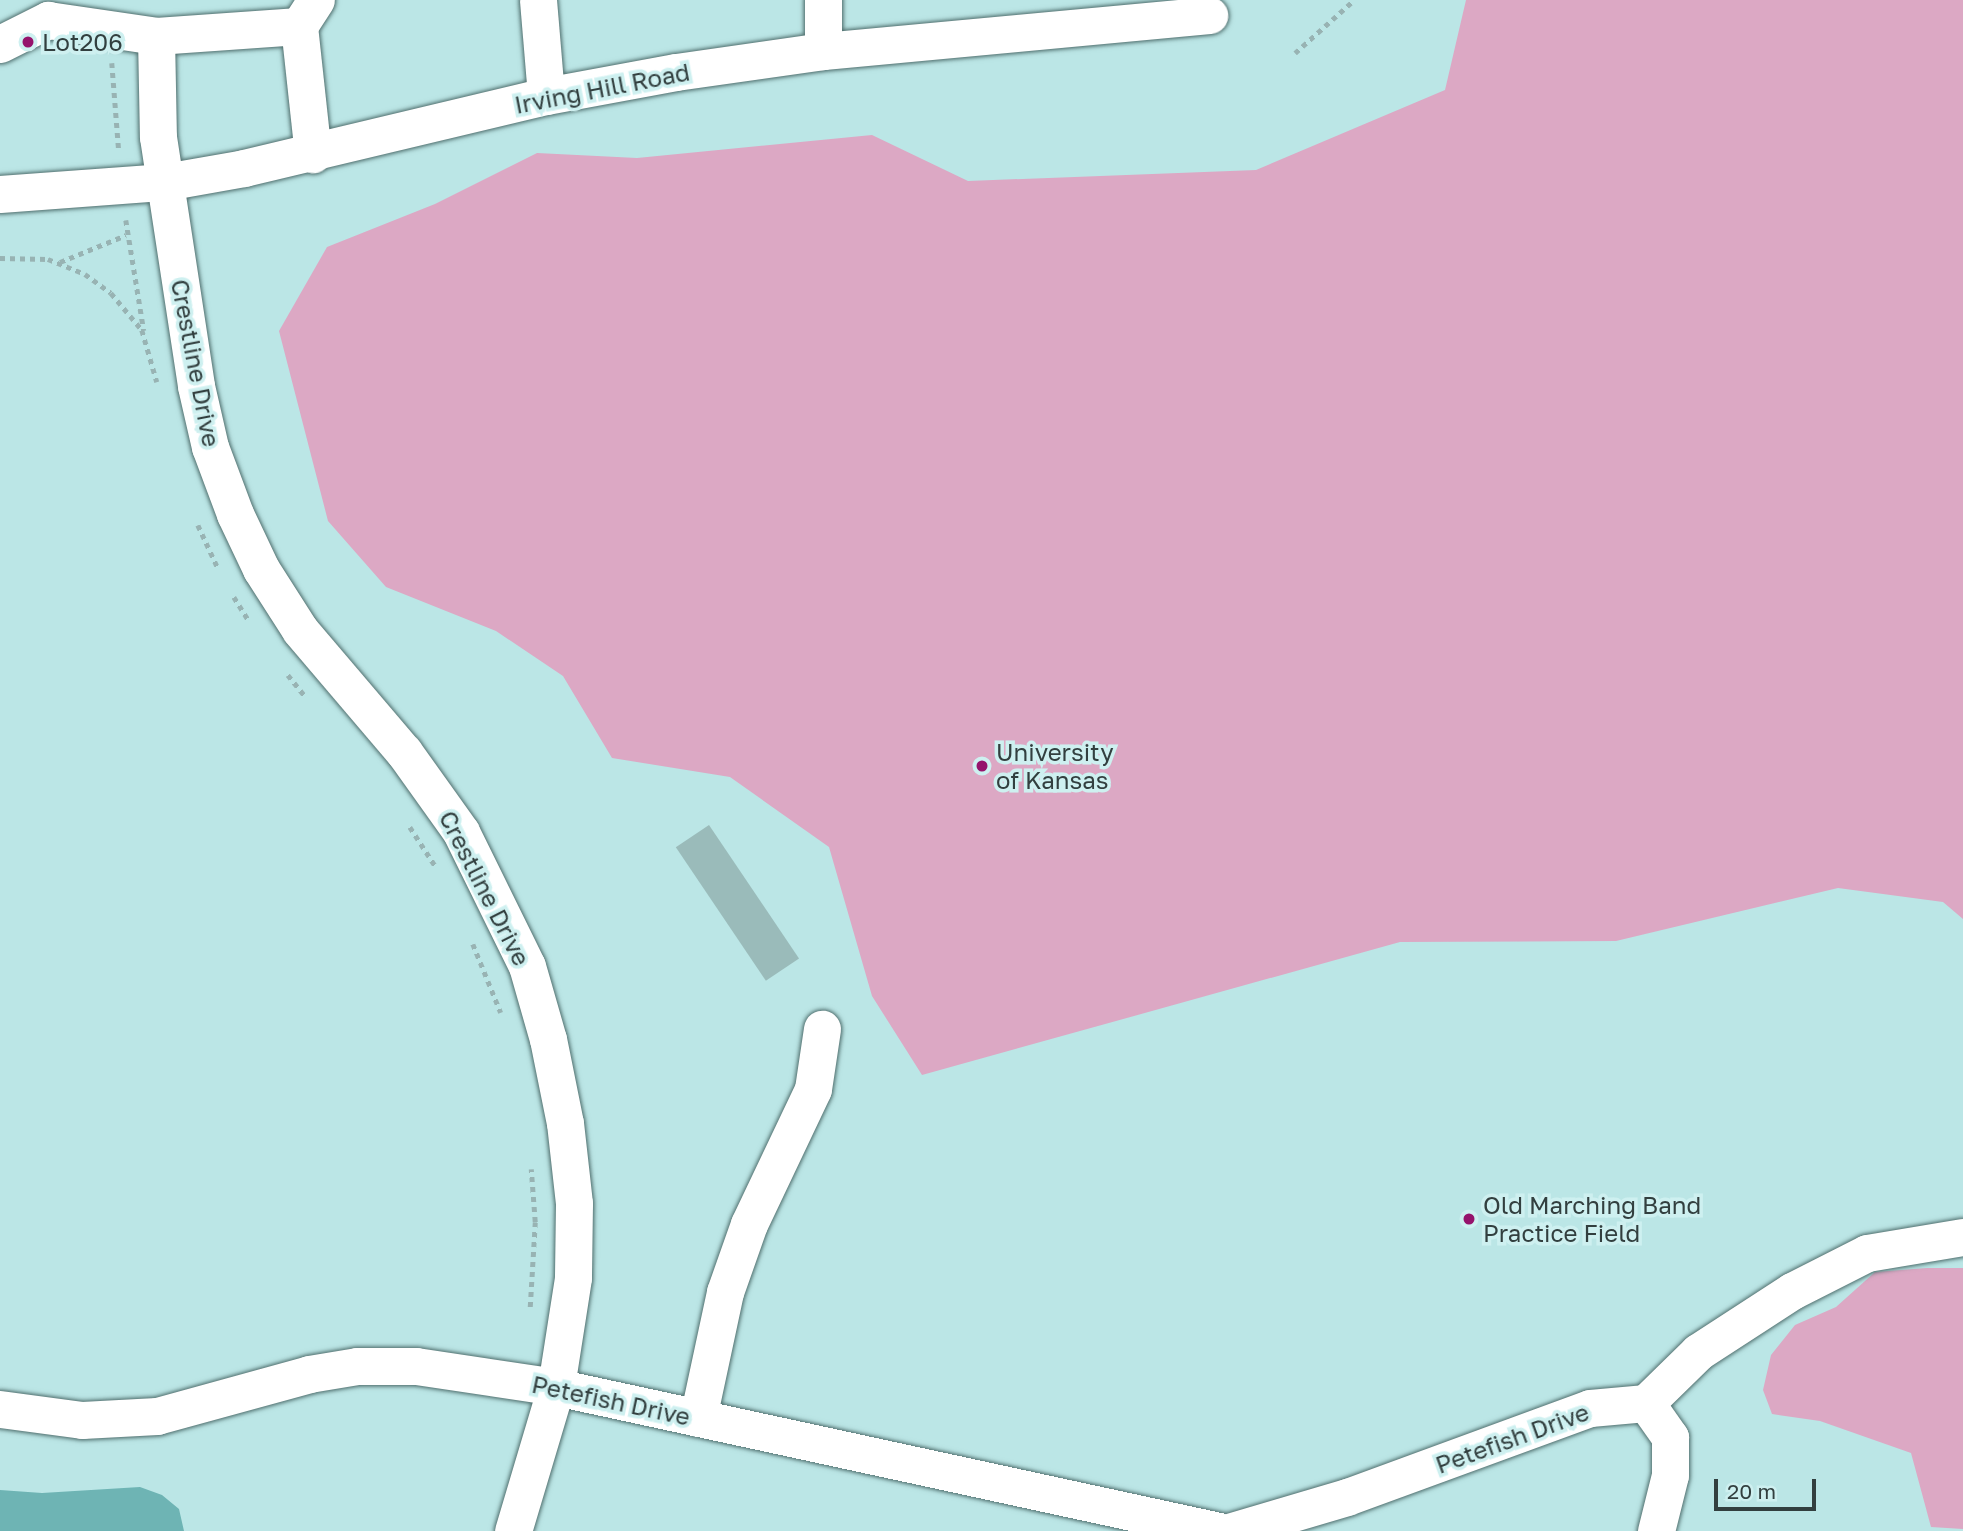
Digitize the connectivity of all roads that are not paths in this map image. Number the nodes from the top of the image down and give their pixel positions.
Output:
1 (538, 0) edge
2 (823, 0) edge
3 (1163, 9) edge
4 (44, 10) edge
5 (307, 13) edge
6 (1209, 15) dead end
7 (156, 36) junction
8 (0, 44) edge
9 (823, 51) junction
10 (546, 96) junction
11 (313, 154) junction
12 (165, 182) junction
13 (0, 194) edge
14 (822, 1029) dead end
15 (1963, 1237) edge
16 (556, 1387) junction
17 (1646, 1403) junction
18 (0, 1409) edge
19 (698, 1418) junction
20 (513, 1531) edge
21 (1219, 1531) edge
22 (1231, 1531) edge
23 (1656, 1531) edge

1 - 10 street
2 - 9 street
3 - 6 street, Irving Hill Road
3 - 9 street, Irving Hill Road
4 - 7 street
4 - 8 street
5 - 7 street
5 - 11 street
7 - 12 street, Crestline Drive
9 - 10 street, Irving Hill Road
10 - 11 street, Irving Hill Road
11 - 12 street, Irving Hill Road
12 - 13 street, Irving Hill Road
12 - 16 street, Crestline Drive
14 - 19 street
15 - 17 street
16 - 18 street, Petefish Drive
16 - 19 street, Petefish Drive
16 - 20 street, Crestline Drive
17 - 22 street, Petefish Drive
17 - 23 street
19 - 21 street, Petefish Drive

